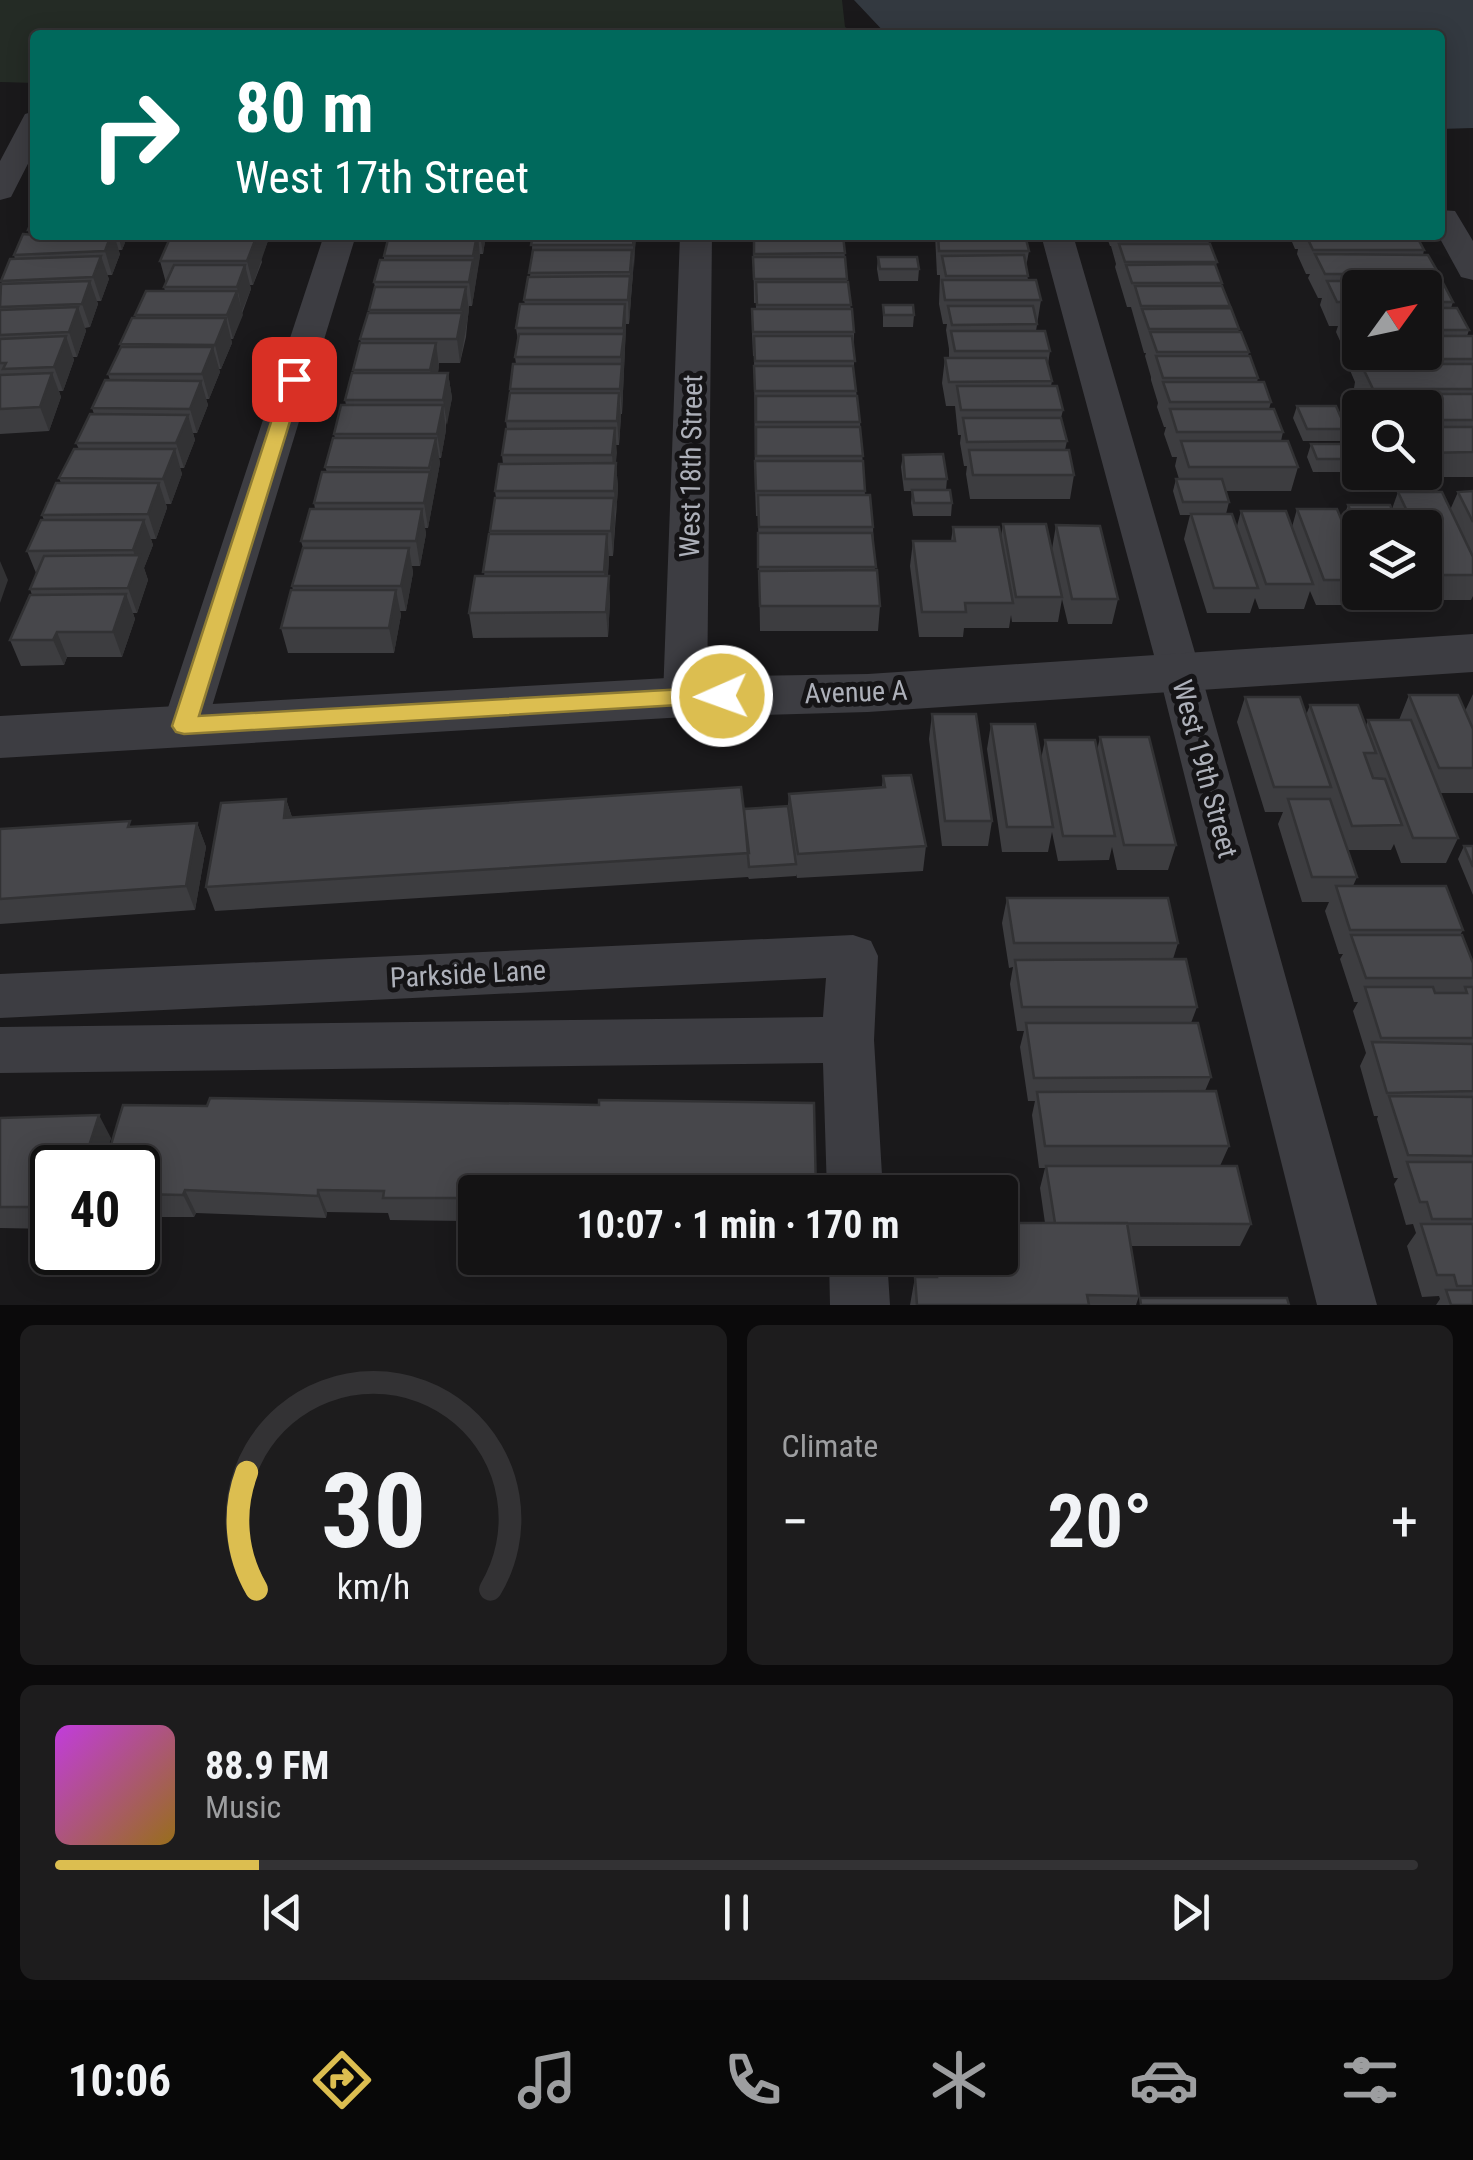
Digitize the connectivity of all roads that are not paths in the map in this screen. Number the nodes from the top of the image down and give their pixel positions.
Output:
1 (30, 130) edge
2 (0, 190) edge
3 (1445, 220) edge
4 (338, 240) edge
5 (696, 240) edge
6 (1057, 240) edge
7 (1473, 270) edge
8 (1473, 653) edge
9 (1179, 670) junction
10 (685, 696) junction
11 (184, 726) junction
12 (0, 737) edge
13 (0, 996) edge
14 (848, 1040) junction
15 (0, 1050) edge
16 (854, 1175) edge
17 (859, 1275) edge
18 (860, 1305) edge
19 (1347, 1305) edge

1 - 2 street
3 - 7 street
4 - 11 street
5 - 10 street, West 18th Street
6 - 9 street, West 19th Street
8 - 9 street, Avenue A
9 - 10 street, Avenue A
9 - 19 street, West 19th Street
10 - 11 street, Avenue A
11 - 12 street, Avenue A
13 - 14 street, Parkside Lane
14 - 15 street
14 - 16 street, Parkside Lane
17 - 18 street

